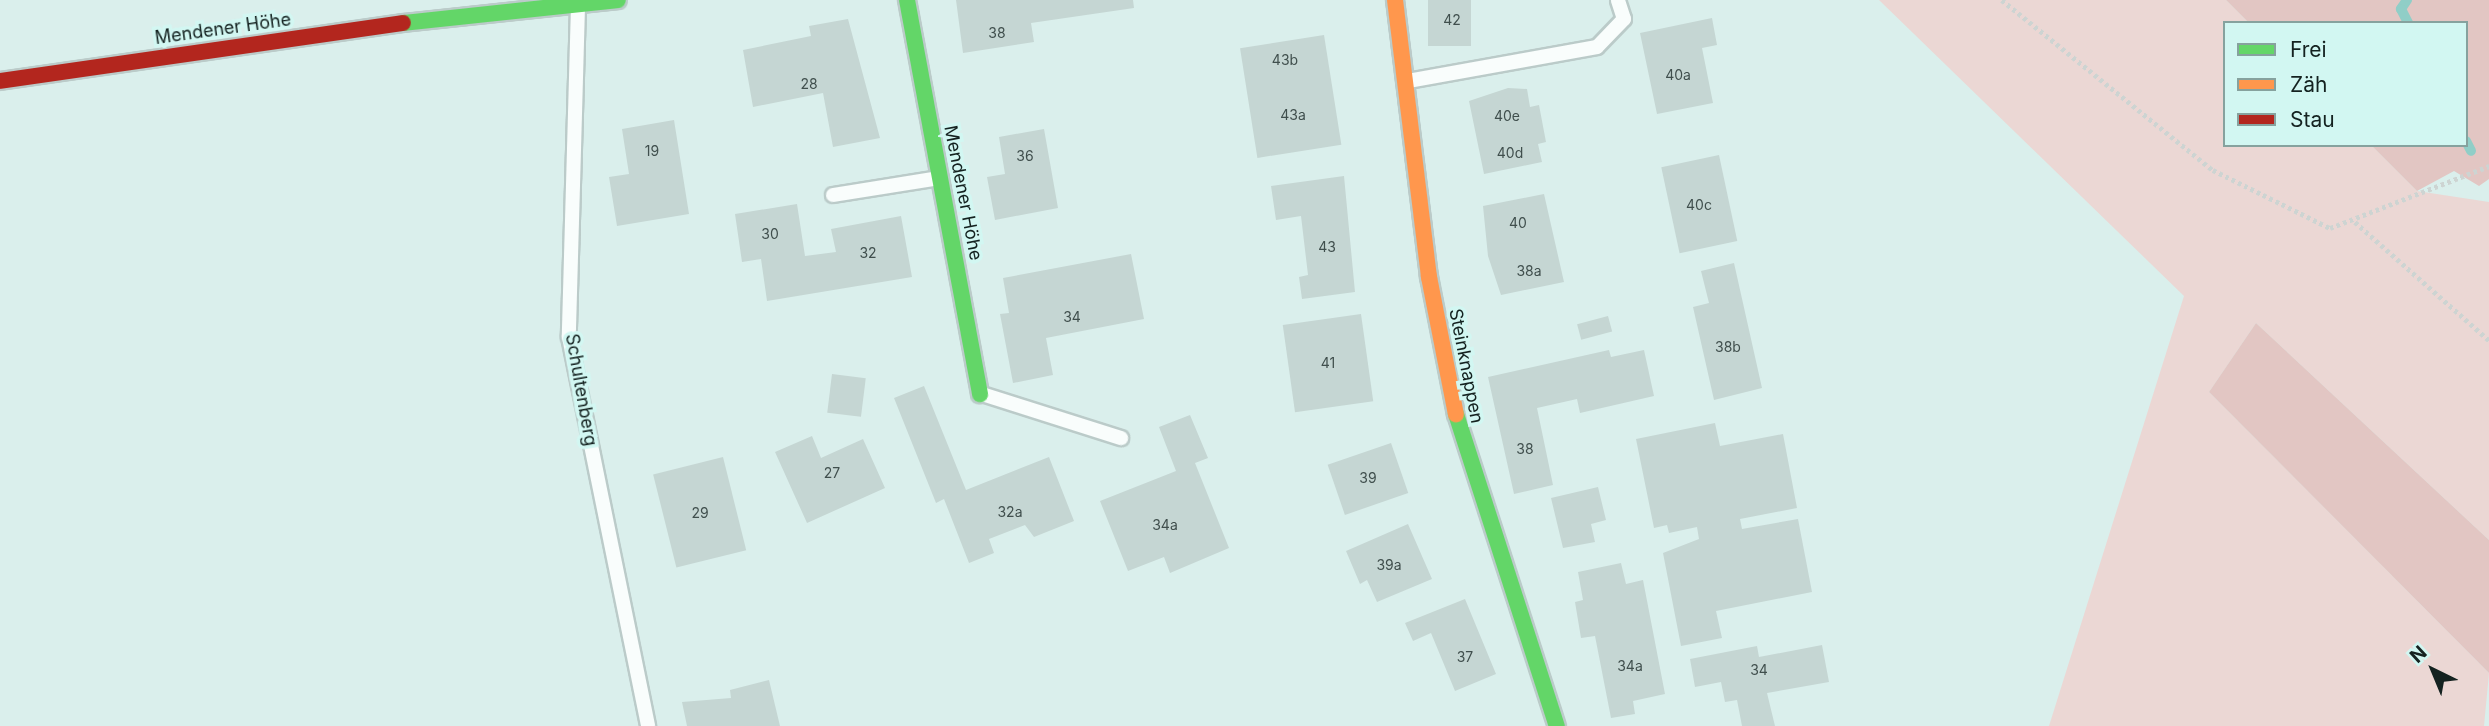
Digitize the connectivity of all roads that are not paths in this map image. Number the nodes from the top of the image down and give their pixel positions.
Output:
1 (618, 0) edge
2 (907, 0) edge
3 (1395, 0) edge
4 (1618, 0) edge
5 (578, 6) junction
6 (0, 81) edge
7 (1407, 81) junction
8 (941, 178) junction
9 (833, 195) dead end
10 (980, 394) joint
11 (1121, 438) dead end
12 (648, 726) edge
13 (1557, 726) edge

1 - 5 street, Mendener Höhe
2 - 8 street, Mendener Höhe
3 - 7 street, Steinknappen
4 - 7 lane
5 - 6 street, Mendener Höhe
5 - 12 lane, Schultenberg
7 - 13 street, Steinknappen
8 - 9 lane
8 - 10 street, Mendener Höhe
10 - 11 lane

